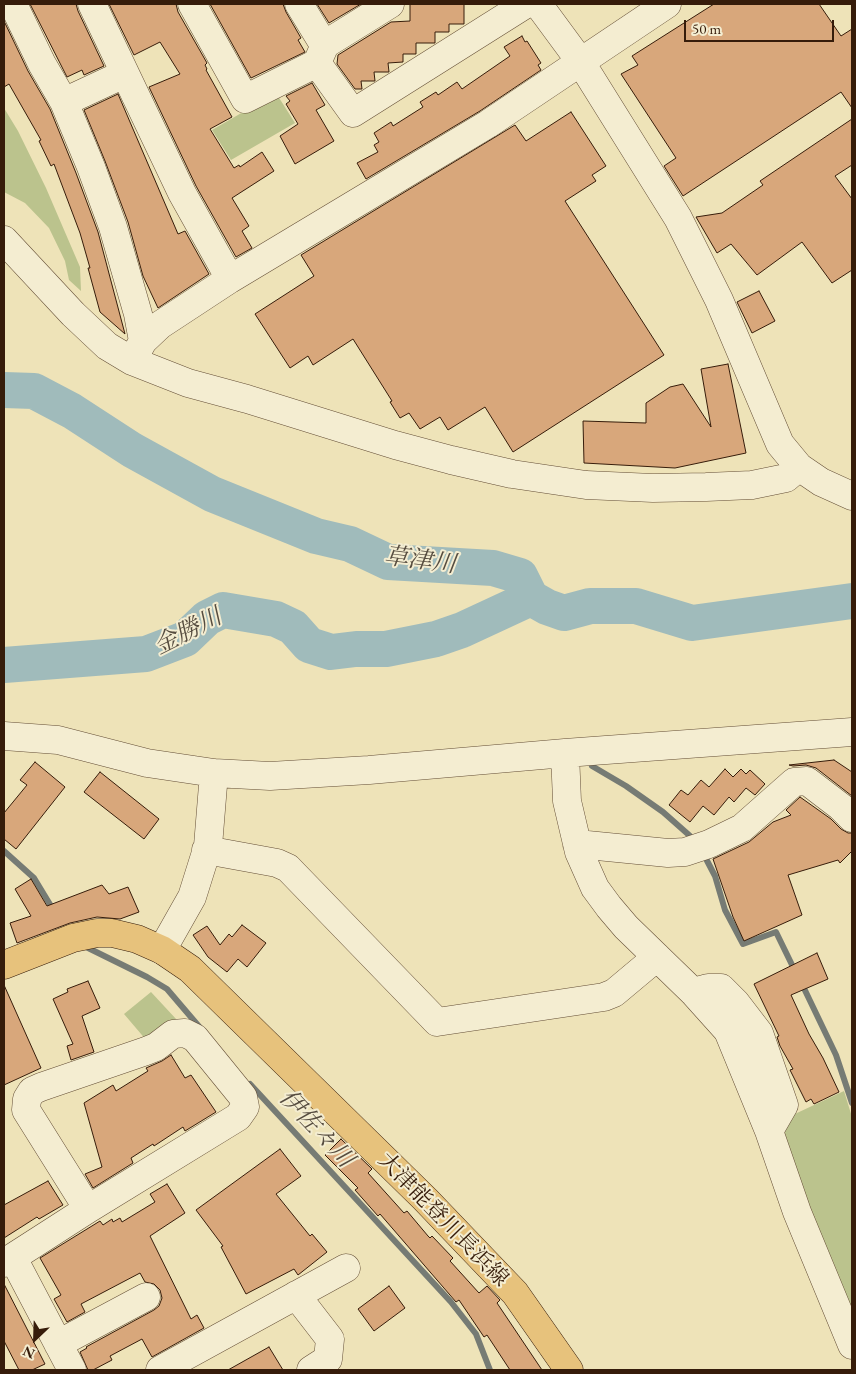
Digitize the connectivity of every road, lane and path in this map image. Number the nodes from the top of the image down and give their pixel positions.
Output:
1 (13, 4) edge
2 (92, 4) edge
3 (192, 4) edge
4 (299, 4) edge
5 (390, 4) edge
6 (526, 4) edge
7 (538, 4) edge
8 (667, 4) edge
9 (321, 54) junction
10 (580, 62) junction
11 (124, 74) junction
12 (64, 102) junction
13 (4, 240) edge
14 (230, 279) junction
15 (138, 351) junction
16 (799, 467) junction
17 (852, 496) edge
18 (852, 732) edge
19 (4, 736) edge
20 (565, 753) junction
21 (214, 773) junction
22 (852, 818) edge
23 (577, 844) junction
24 (206, 850) junction
25 (162, 950) junction
26 (657, 957) junction
27 (4, 965) edge
28 (88, 1209) junction
29 (8, 1261) edge
30 (346, 1268) dead end
31 (296, 1295) junction
32 (146, 1297) dead end
33 (58, 1344) junction
34 (852, 1345) edge
35 (72, 1370) edge
36 (160, 1370) edge
37 (311, 1370) edge
38 (569, 1370) edge

1 - 12 street
2 - 11 street
3 - 9 street
4 - 9 street
5 - 9 street
6 - 9 street
7 - 10 street
8 - 10 street
10 - 14 street
10 - 16 street
11 - 12 street
11 - 14 street
12 - 15 street
13 - 15 street
14 - 15 street
15 - 16 street
16 - 17 street
18 - 20 street
19 - 21 street
20 - 21 street
20 - 23 street
21 - 24 street
22 - 23 street
23 - 26 street
24 - 25 street
24 - 26 street
25 - 27 main road, 大津能登川長浜線
25 - 38 main road, 大津能登川長浜線
26 - 34 street
28 - 28 street
28 - 29 street
29 - 33 street
30 - 31 street
31 - 36 street
31 - 37 street
32 - 33 street
33 - 35 street

